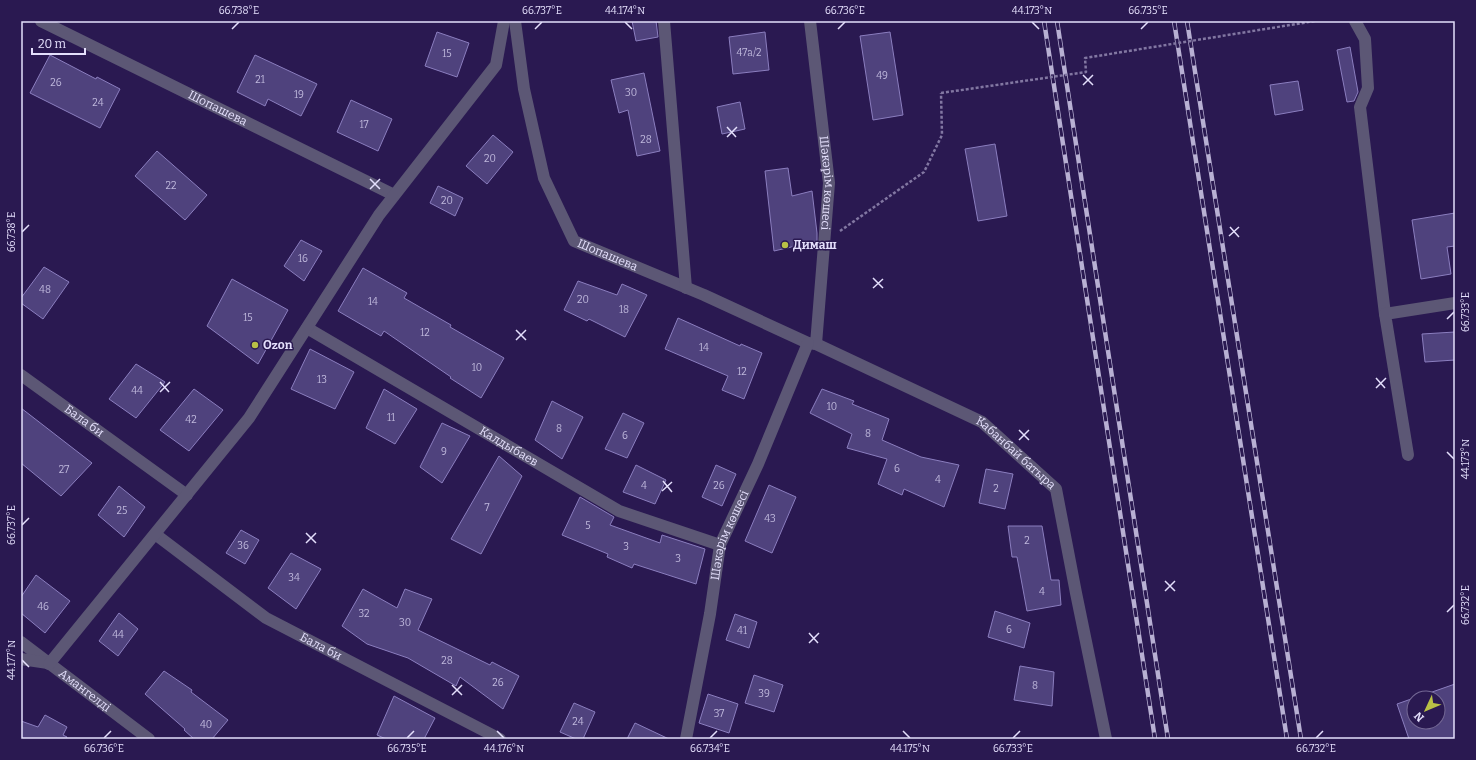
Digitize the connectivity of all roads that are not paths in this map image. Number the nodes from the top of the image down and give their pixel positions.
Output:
1 (41, 21) edge
2 (504, 21) edge
3 (515, 21) edge
4 (664, 21) edge
5 (810, 21) edge
6 (1355, 21) edge
7 (394, 195) junction
8 (686, 288) junction
9 (1455, 303) edge
10 (1385, 314) junction
11 (307, 328) junction
12 (812, 344) junction
13 (21, 375) edge
14 (1408, 454) dead end
15 (187, 495) junction
16 (155, 534) junction
17 (720, 545) junction
18 (21, 642) edge
19 (21, 660) edge
20 (49, 664) junction
21 (149, 739) edge
22 (500, 739) edge
23 (686, 739) edge
24 (1106, 739) edge

1 - 7 street, Шопашева
2 - 7 street
3 - 8 street, Шопашева
4 - 8 street
5 - 12 street, Шәкәрім көшесі
6 - 10 street
7 - 11 street
8 - 12 street, Шопашева
9 - 10 street
10 - 14 street
11 - 15 street
11 - 17 street, Калдыбаев
12 - 17 street, Шәкәрім көшесі
12 - 24 street, Кабанбай батыра
13 - 15 street, Бала би
15 - 16 street
16 - 20 street
16 - 22 street, Бала би
17 - 23 street, Шәкәрім көшесі
18 - 20 street, Амангелді
19 - 20 street
20 - 21 street, Амангелді

